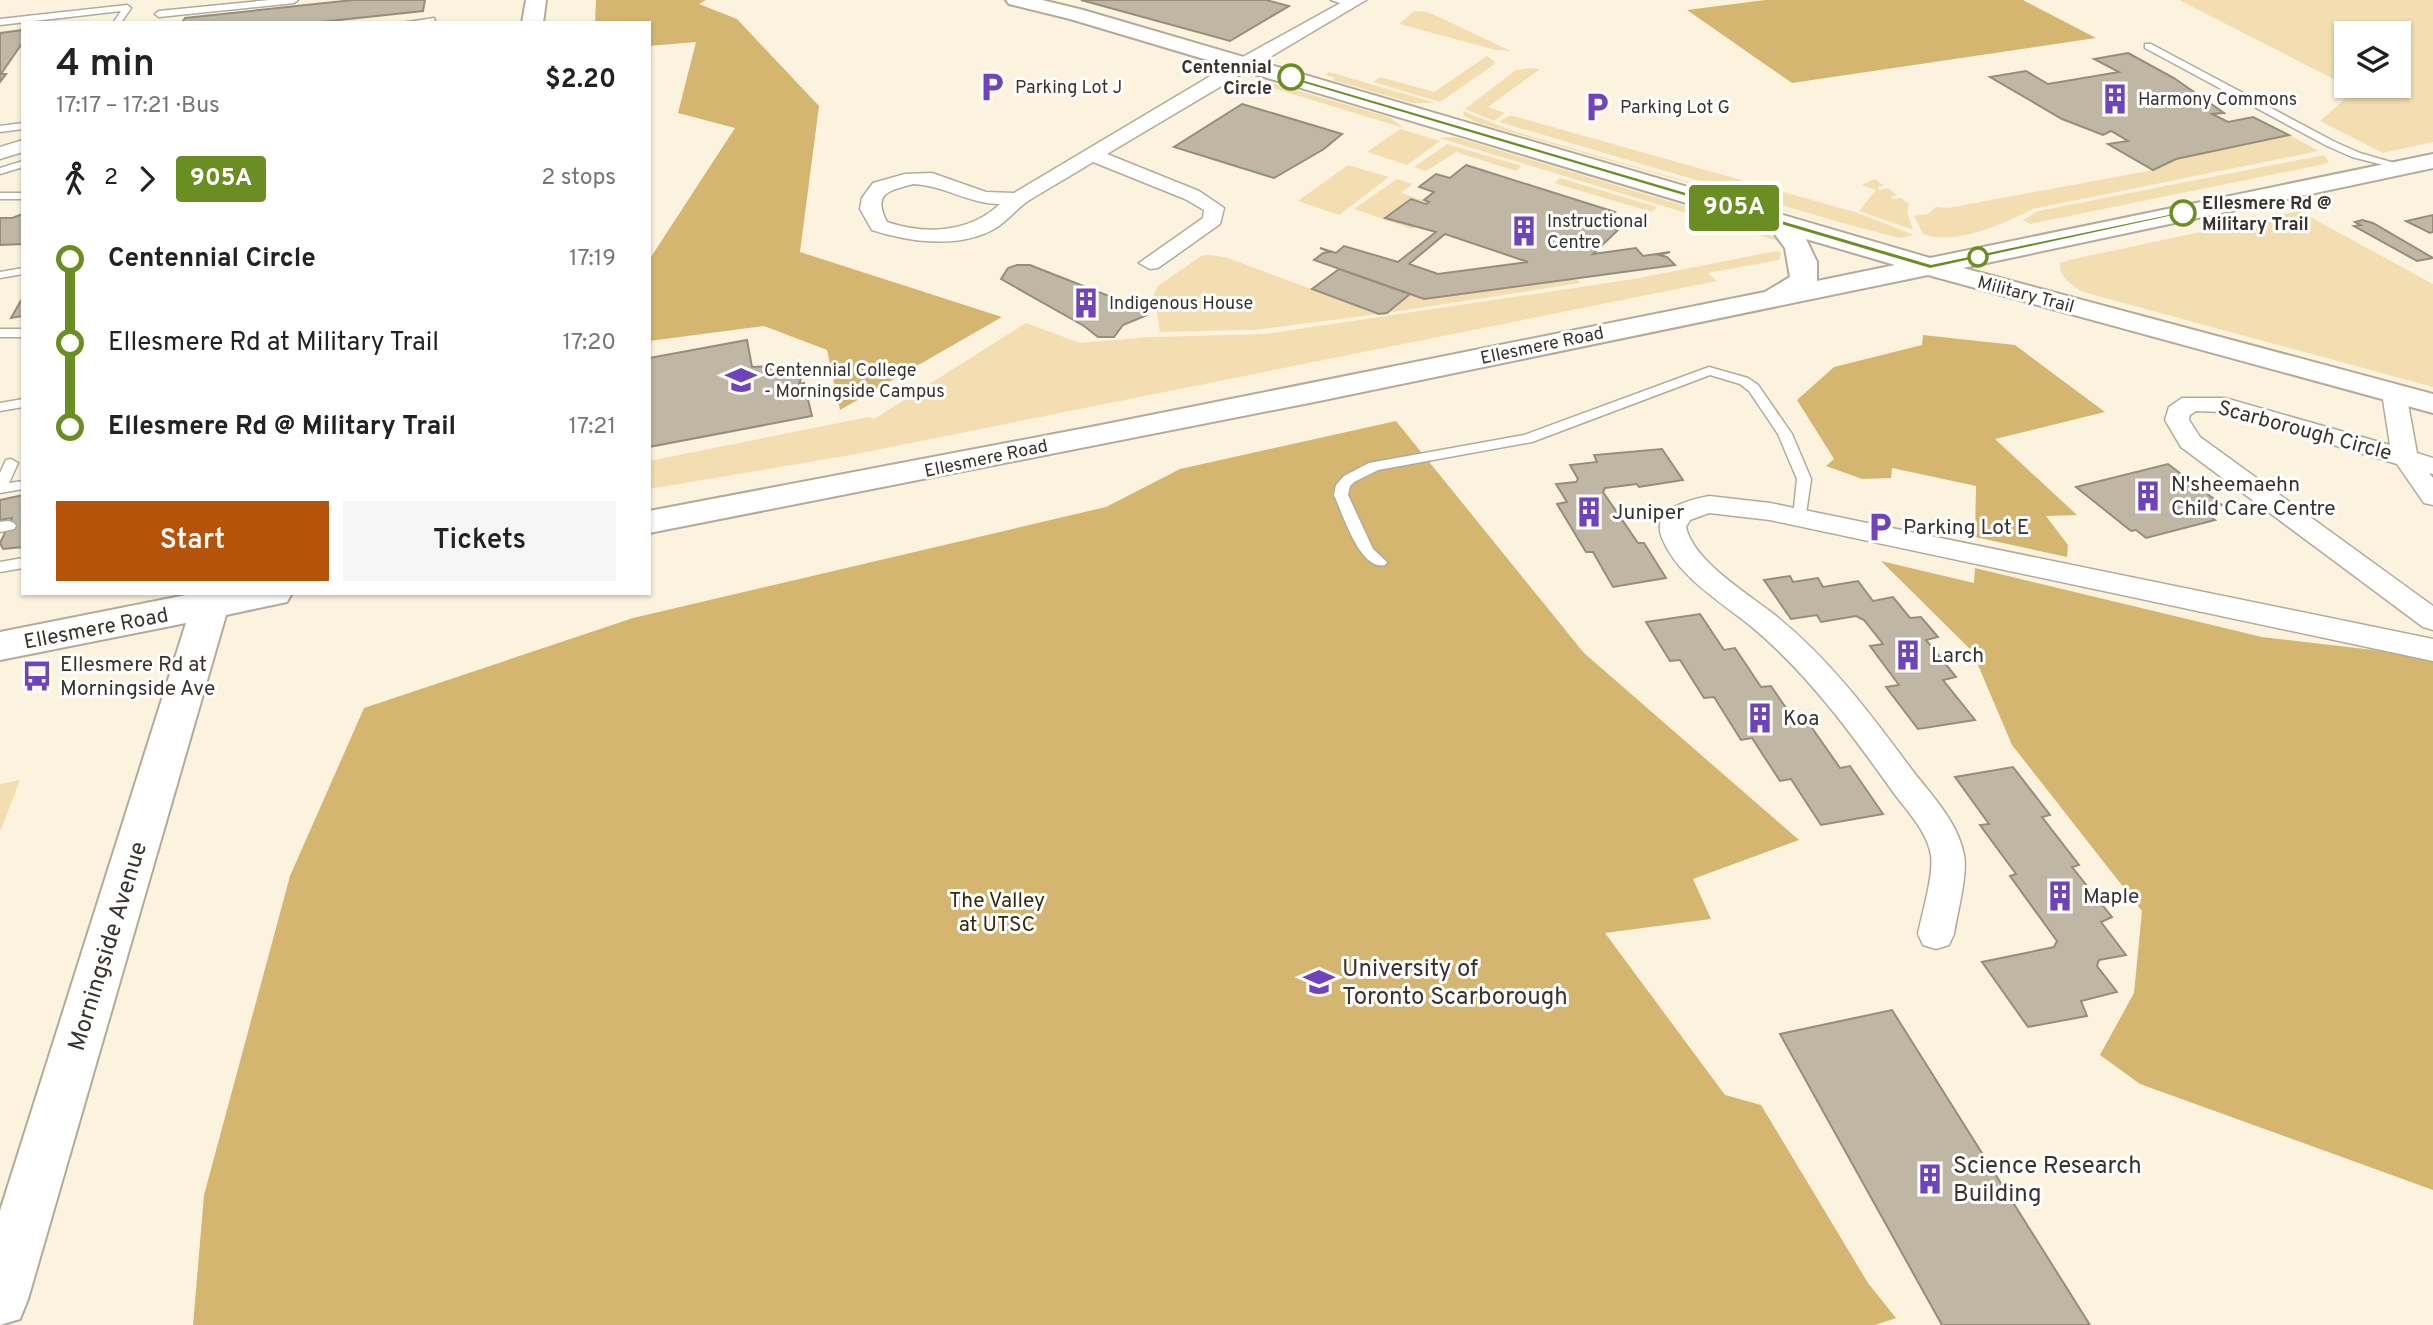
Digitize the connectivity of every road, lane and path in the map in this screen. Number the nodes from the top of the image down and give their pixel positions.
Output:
1 (294, 0) edge
2 (536, 0) edge
3 (1016, 0) edge
4 (1348, 1) edge
5 (165, 2) dead end
6 (432, 6) dead end
7 (157, 18) edge
8 (118, 21) edge
9 (431, 21) edge
10 (532, 21) edge
11 (0, 22) edge
12 (2148, 46) dead end
13 (1245, 63) junction
14 (21, 126) edge
15 (0, 129) edge
16 (21, 147) edge
17 (0, 153) edge
18 (1093, 155) junction
19 (2433, 160) edge
20 (21, 165) edge
21 (2403, 167) junction
22 (0, 171) edge
23 (21, 176) edge
24 (0, 181) edge
25 (0, 196) edge
26 (21, 196) edge
27 (1018, 198) junction
28 (1778, 221) junction
29 (2056, 240) junction
30 (1150, 263) dead end
31 (1930, 267) junction
32 (21, 271) edge
33 (0, 275) edge
34 (1780, 296) junction
35 (2081, 309) junction
36 (0, 333) edge
37 (21, 333) edge
38 (2394, 393) junction
39 (21, 403) edge
40 (2433, 404) edge
41 (0, 407) edge
42 (2405, 457) junction
43 (11, 461) edge
44 (2433, 466) edge
45 (21, 485) edge
46 (0, 488) edge
47 (2433, 497) edge
48 (1800, 518) junction
49 (651, 522) edge
50 (1380, 562) dead end
51 (21, 563) edge
52 (0, 567) edge
53 (253, 595) edge
54 (212, 599) edge
55 (2433, 620) edge
56 (0, 646) edge
57 (2433, 650) edge
58 (1937, 933) dead end
59 (0, 1299) edge

1 - 7 lane
2 - 10 main road
3 - 13 main road, Military Trail
4 - 13 street
5 - 7 lane
6 - 9 lane
8 - 11 lane
12 - 21 lane
13 - 18 street
13 - 28 main road, Military Trail
14 - 15 lane
16 - 17 street
18 - 27 street
18 - 30 street
19 - 21 main road, Ellesmere Road
20 - 22 lane
21 - 29 main road, Ellesmere Road
23 - 24 lane
25 - 26 lane
27 - 27 street
28 - 31 main road, Military Trail
28 - 34 main road
29 - 31 main road, Ellesmere Road
29 - 35 main road
31 - 34 main road, Ellesmere Road
31 - 35 main road, Military Trail
32 - 33 lane
34 - 49 main road, Ellesmere Road
35 - 38 main road, Military Trail
36 - 37 lane
38 - 40 main road, Military Trail
38 - 42 street
39 - 41 lane
42 - 44 street, Scarborough Circle
42 - 47 street
42 - 55 street, Scarborough Circle
43 - 46 lane
45 - 46 lane
48 - 50 lane
48 - 57 street
48 - 58 street
51 - 52 lane
53 - 54 main road, Ellesmere Road
54 - 56 main road, Ellesmere Road
54 - 59 main road, Morningside Avenue

